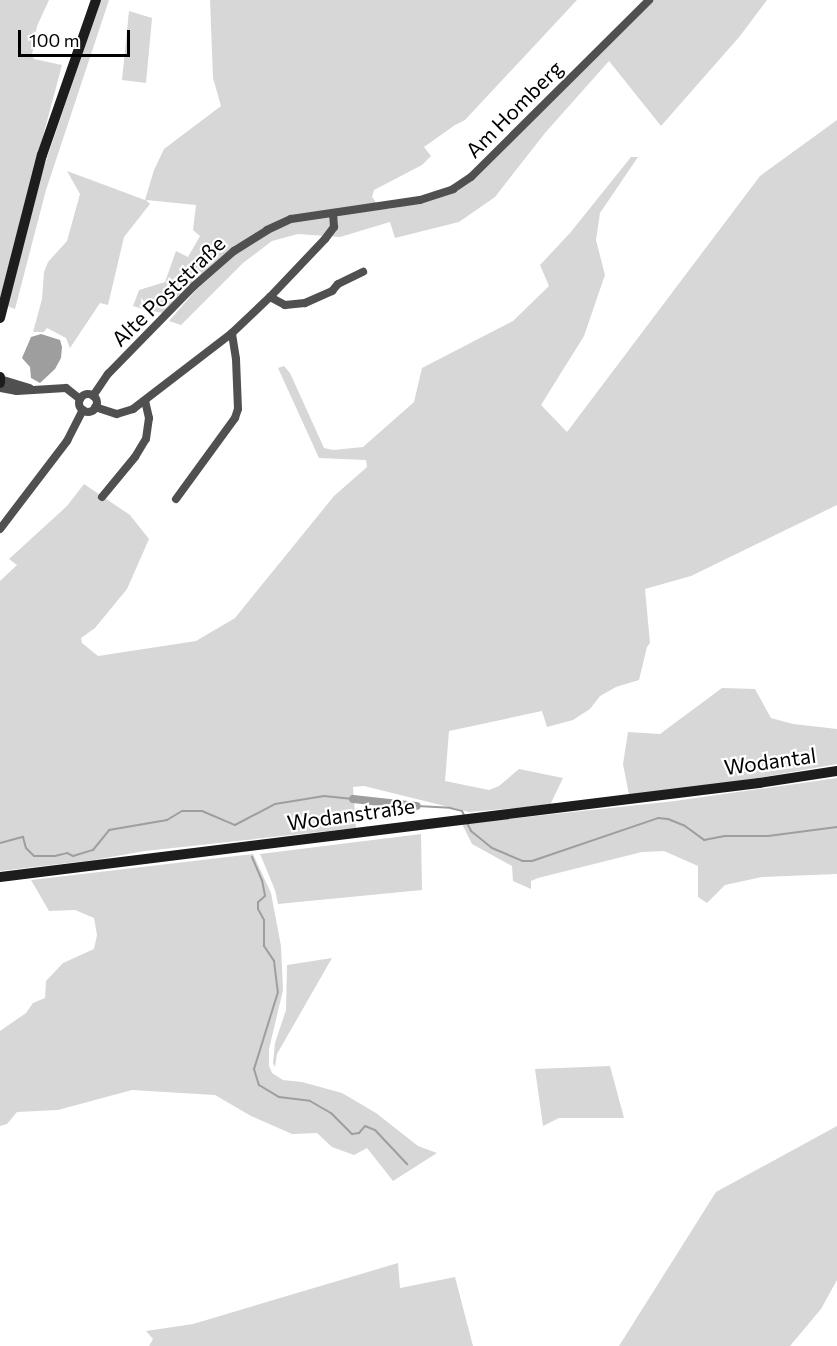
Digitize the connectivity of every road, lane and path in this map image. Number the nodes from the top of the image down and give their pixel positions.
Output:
1 (96, 0) edge
2 (649, 0) edge
3 (384, 207) joint
4 (333, 214) junction
5 (363, 272) dead end
6 (270, 297) junction
7 (0, 318) edge
8 (232, 333) junction
9 (0, 380) edge
10 (0, 388) edge
11 (31, 388) junction
12 (93, 396) junction
13 (80, 399) junction
14 (145, 401) junction
15 (95, 406) junction
16 (83, 410) junction
17 (102, 496) dead end
18 (176, 500) dead end
19 (0, 529) edge
20 (837, 771) edge
21 (708, 790) joint
22 (0, 877) edge

1 - 7 main road
2 - 3 street, Am Homberg
3 - 4 street, Alte Poststraße
4 - 6 street
4 - 12 street, Alte Poststraße
5 - 6 street
6 - 8 street
8 - 14 street
8 - 18 street
9 - 11 street
10 - 11 street
11 - 13 street
12 - 13 street
12 - 15 street
13 - 16 street
14 - 15 street
14 - 17 street
15 - 16 street
16 - 19 street
20 - 21 main road, Wodantal
21 - 22 main road, Wodanstraße

